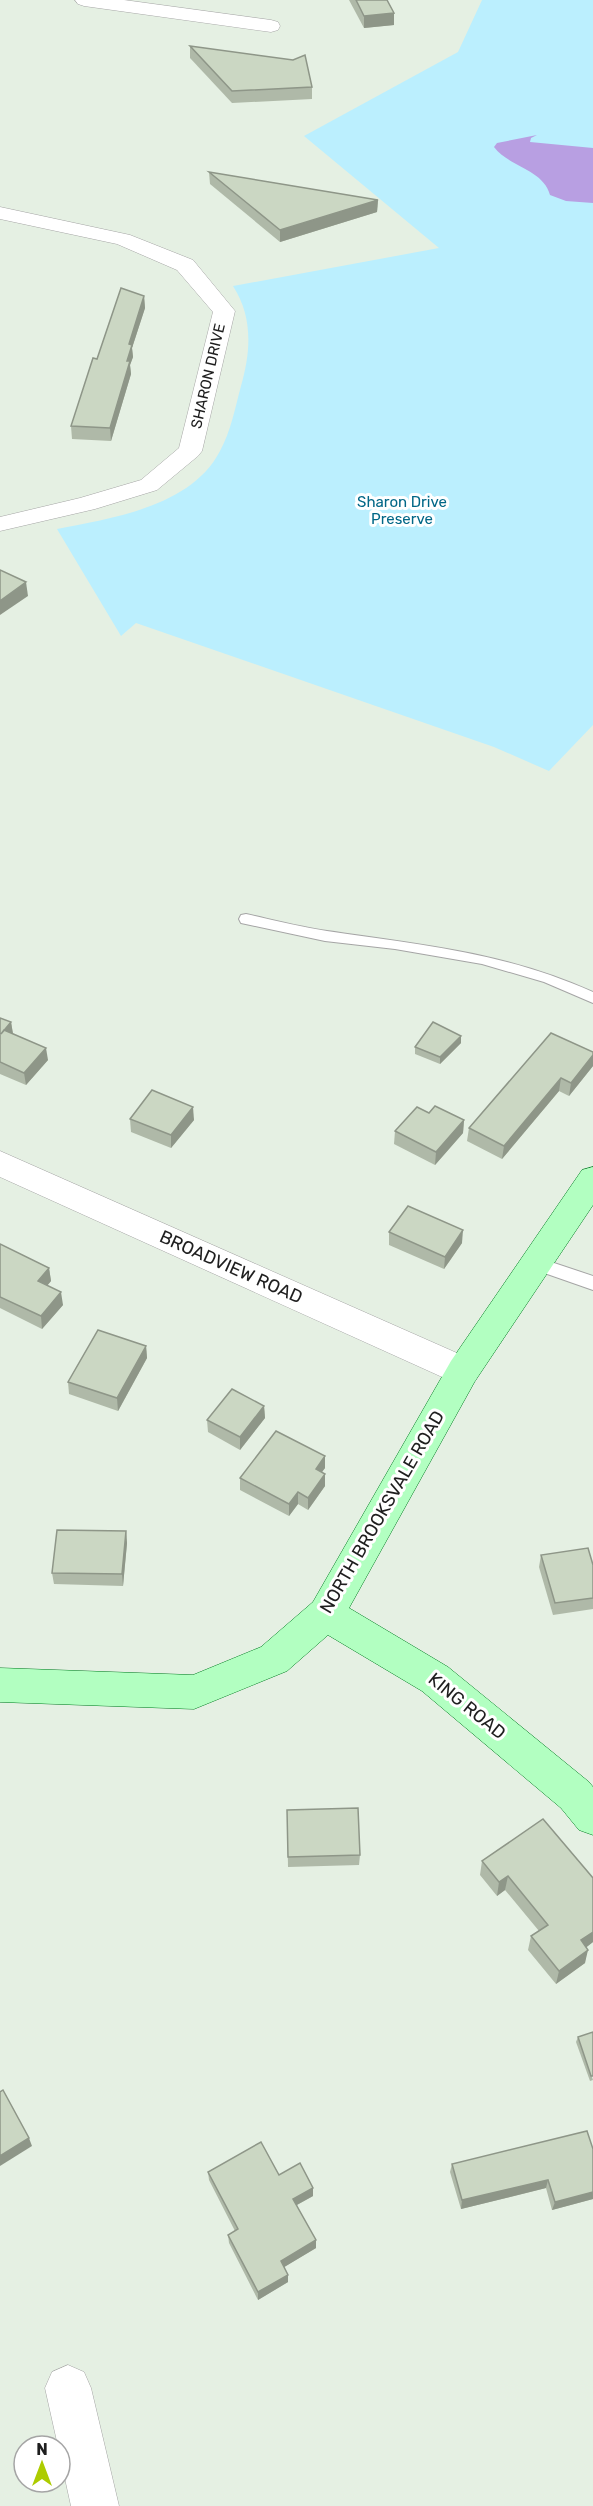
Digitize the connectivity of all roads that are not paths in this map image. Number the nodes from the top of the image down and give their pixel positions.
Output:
1 (84, 0) edge
2 (271, 26) dead end
3 (0, 213) edge
4 (0, 524) edge
5 (246, 919) dead end
6 (593, 998) edge
7 (0, 1163) edge
8 (593, 1179) edge
9 (536, 1263) junction
10 (593, 1283) edge
11 (463, 1371) junction
12 (326, 1614) junction
13 (0, 1685) edge
14 (593, 1817) edge
15 (68, 2388) dead end
16 (95, 2506) edge

1 - 2 street
3 - 4 street, SHARON DRIVE
5 - 6 lane
7 - 11 street, BROADVIEW ROAD
8 - 9 main road, NORTH BROOKSVALE ROAD
9 - 10 lane
9 - 11 main road, NORTH BROOKSVALE ROAD
11 - 12 main road, NORTH BROOKSVALE ROAD
12 - 13 main road, NORTH BROOKSVALE ROAD
12 - 14 main road, KING ROAD
15 - 16 street

